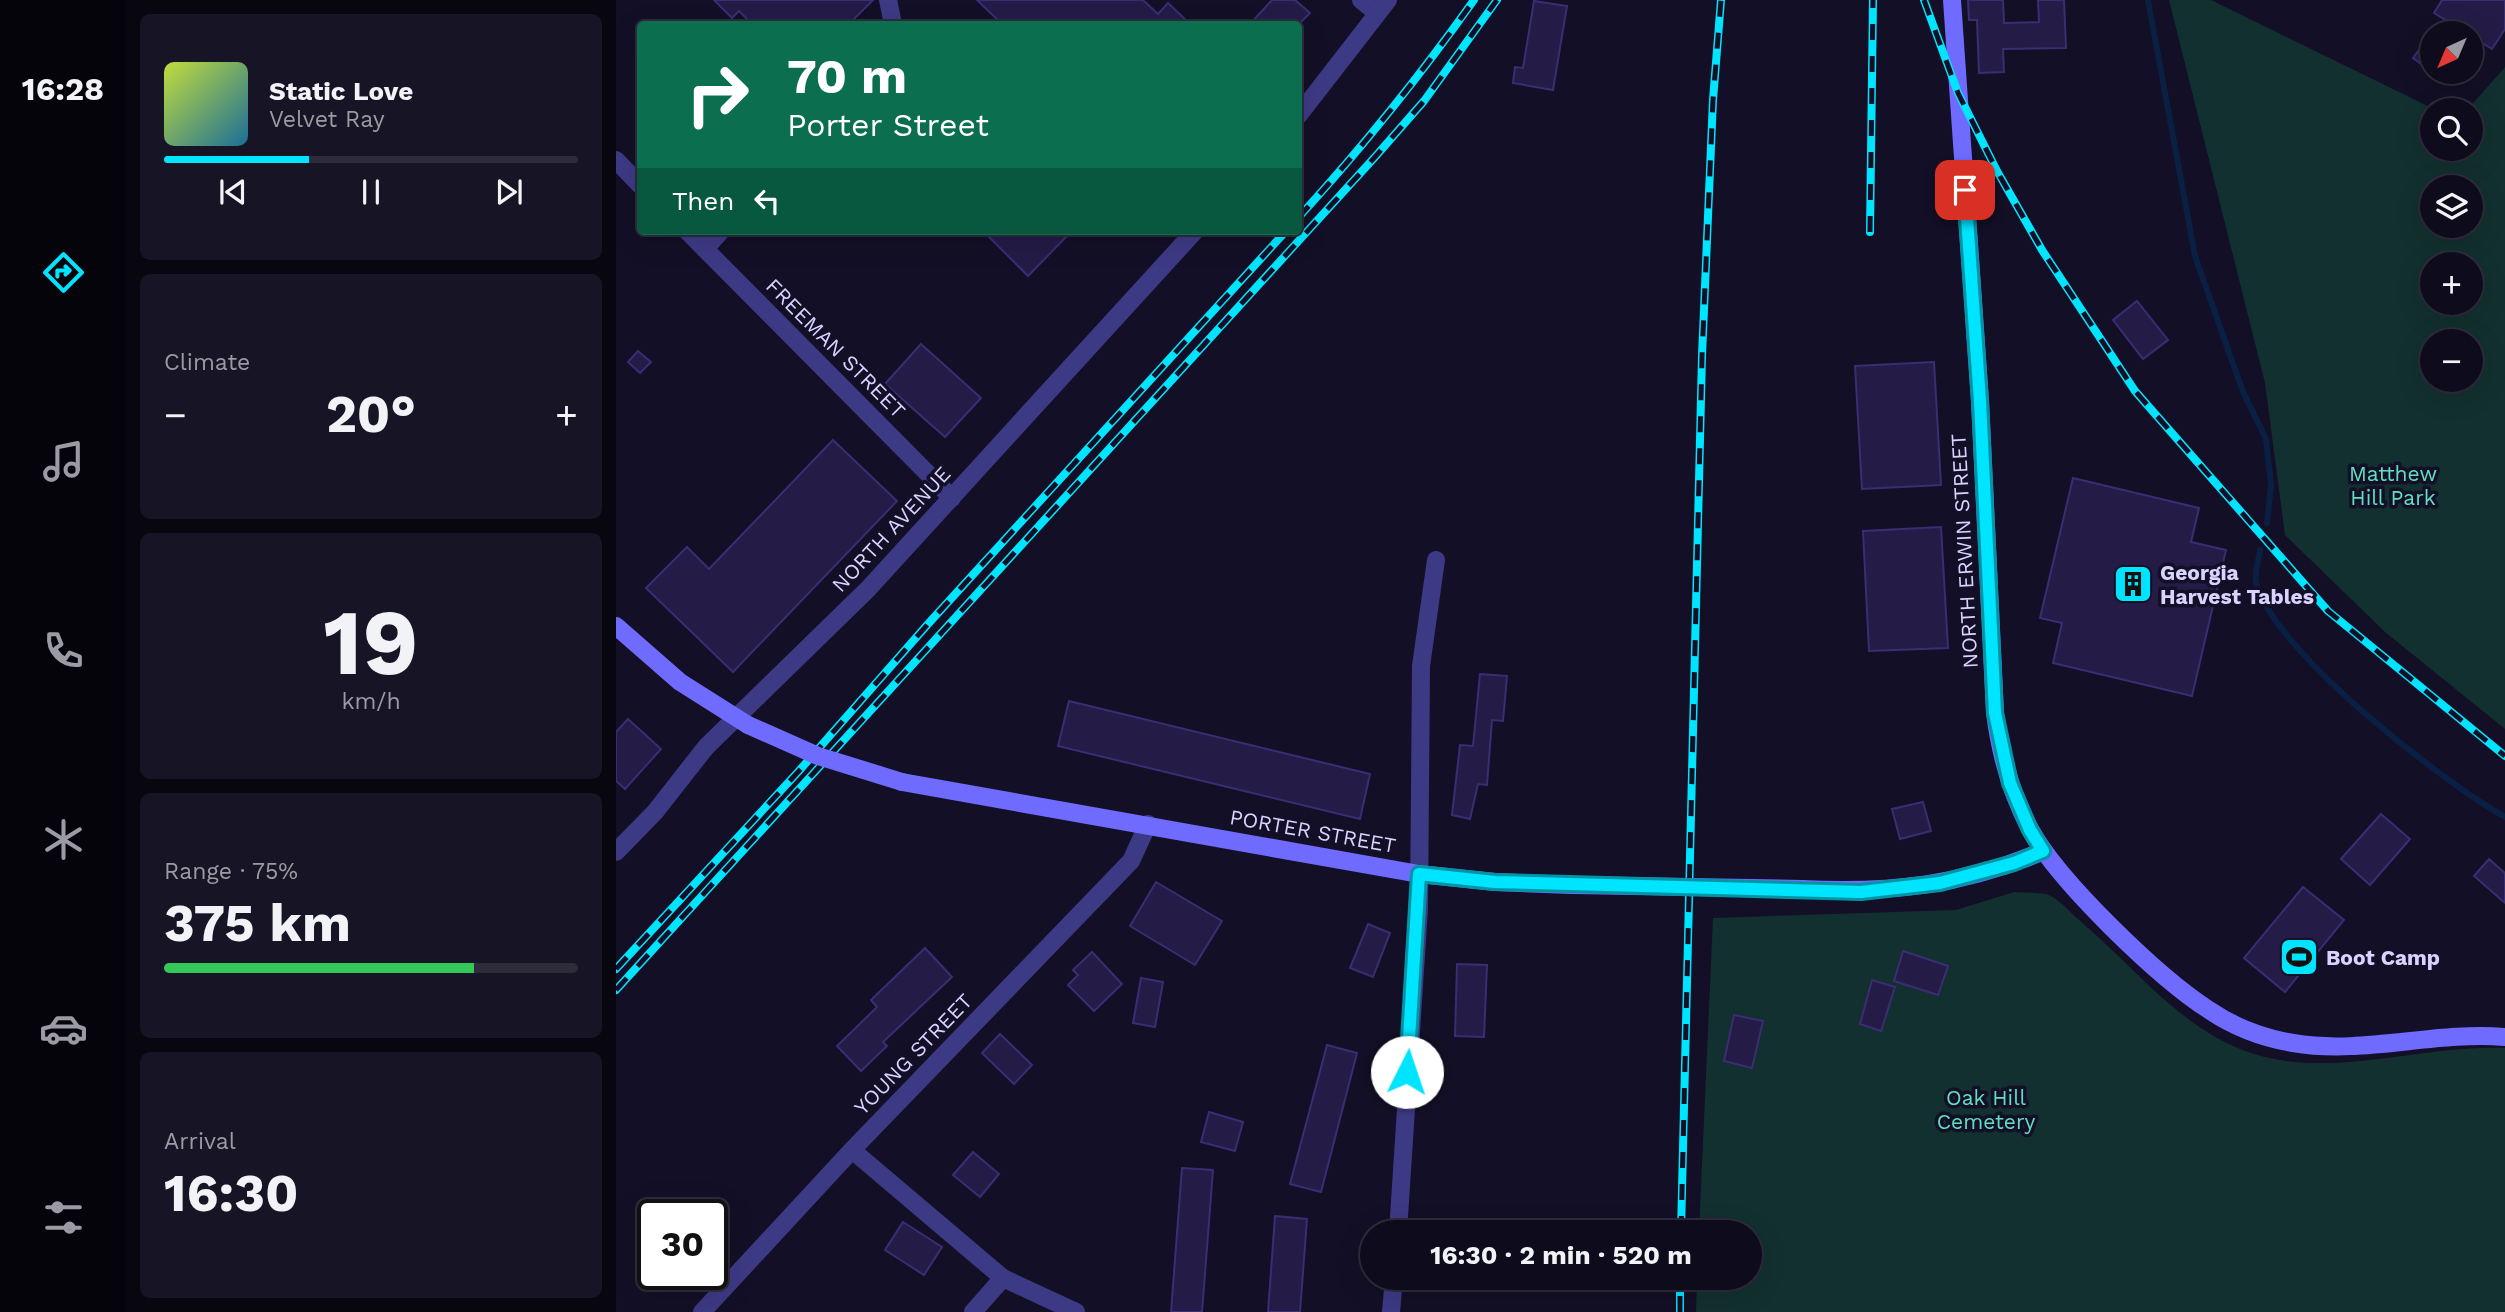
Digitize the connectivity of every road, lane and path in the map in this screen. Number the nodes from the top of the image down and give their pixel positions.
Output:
1 (888, 0) edge
2 (1362, 0) edge
3 (1952, 0) edge
4 (1382, 7) edge
5 (892, 21) edge
6 (1302, 111) edge
7 (616, 160) edge
8 (637, 182) edge
9 (691, 235) edge
10 (717, 235) edge
11 (1191, 235) edge
12 (705, 249) junction
13 (951, 498) junction
14 (1436, 560) dead end
15 (616, 626) edge
16 (741, 722) junction
17 (1148, 824) junction
18 (2043, 851) junction
19 (616, 852) edge
20 (1419, 874) junction
21 (2505, 1037) edge
22 (852, 1150) junction
23 (1399, 1220) edge
24 (1003, 1278) junction
25 (1393, 1290) edge
26 (702, 1312) edge
27 (973, 1312) edge
28 (1076, 1312) edge
29 (1391, 1312) edge

1 - 5 street
2 - 4 street
3 - 18 street, NORTH ERWIN STREET
4 - 6 street
7 - 8 street
9 - 12 street, FREEMAN STREET
10 - 12 street
11 - 13 street, NORTH AVENUE
12 - 13 street, FREEMAN STREET
13 - 16 street, NORTH AVENUE
14 - 20 street
15 - 16 street, PORTER STREET
16 - 17 street, PORTER STREET, bridge
16 - 19 street, NORTH AVENUE
17 - 20 street, PORTER STREET
17 - 22 street, YOUNG STREET
18 - 20 street, PORTER STREET, bridge
18 - 21 street, NORTH ERWIN STREET
20 - 23 street
22 - 24 street
22 - 26 street, YOUNG STREET
24 - 27 street
24 - 28 street
25 - 29 street

